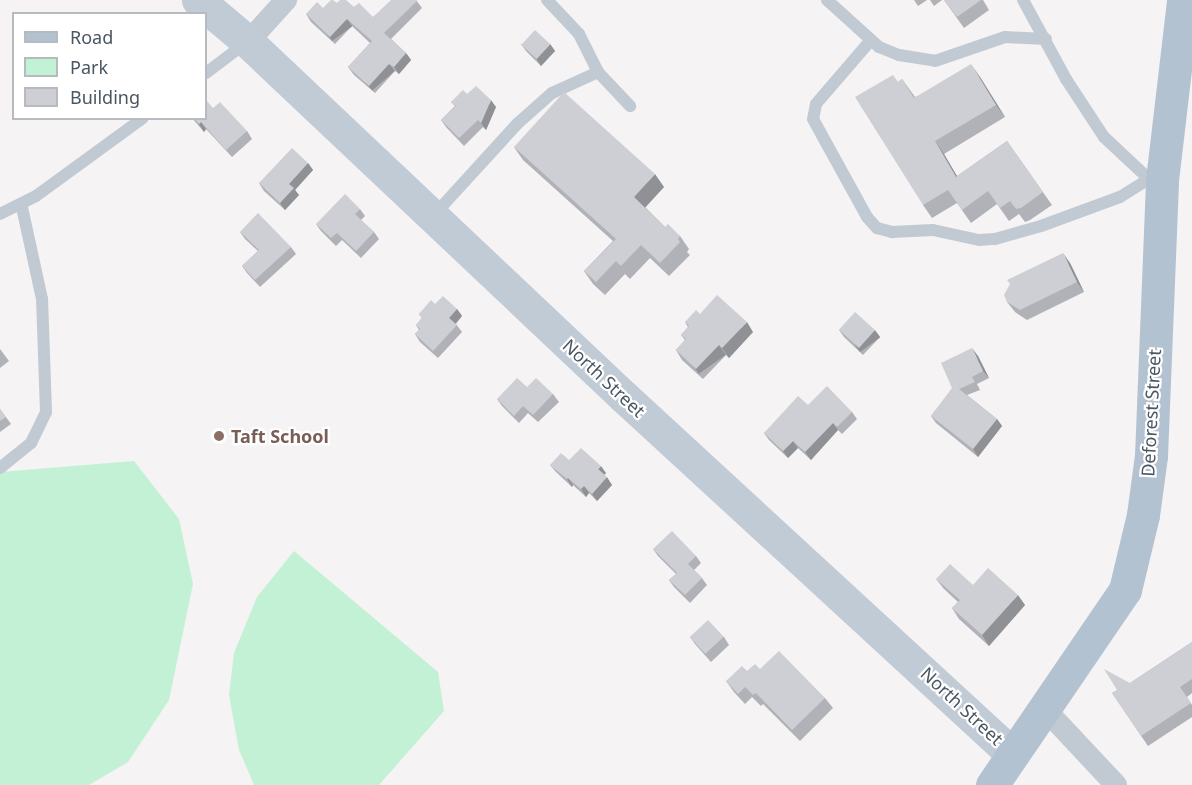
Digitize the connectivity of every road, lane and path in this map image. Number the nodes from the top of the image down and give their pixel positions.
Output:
1 (198, 0) edge
2 (286, 0) edge
3 (547, 0) edge
4 (827, 0) edge
5 (1023, 0) edge
6 (1183, 0) edge
7 (1185, 32) edge
8 (1046, 39) junction
9 (871, 40) junction
10 (248, 42) junction
11 (207, 72) edge
12 (598, 72) junction
13 (630, 106) dead end
14 (139, 120) edge
15 (1156, 179) junction
16 (21, 203) junction
17 (0, 214) edge
18 (433, 216) junction
19 (0, 468) edge
20 (1043, 707) junction
21 (1011, 754) junction
22 (992, 785) edge
23 (1116, 785) edge

1 - 10 street, North Street
2 - 10 street
3 - 12 lane
4 - 9 lane
5 - 8 lane
6 - 7 main road, Deforest Street
7 - 15 main road, Deforest Street
8 - 9 lane
8 - 15 lane
9 - 15 lane
10 - 11 lane
10 - 18 street, North Street
12 - 13 lane
12 - 18 lane
14 - 16 lane
15 - 20 main road, Deforest Street
16 - 17 lane
16 - 19 lane
18 - 21 street, North Street
20 - 21 main road, Deforest Street
20 - 23 street
21 - 22 main road, Deforest Street

